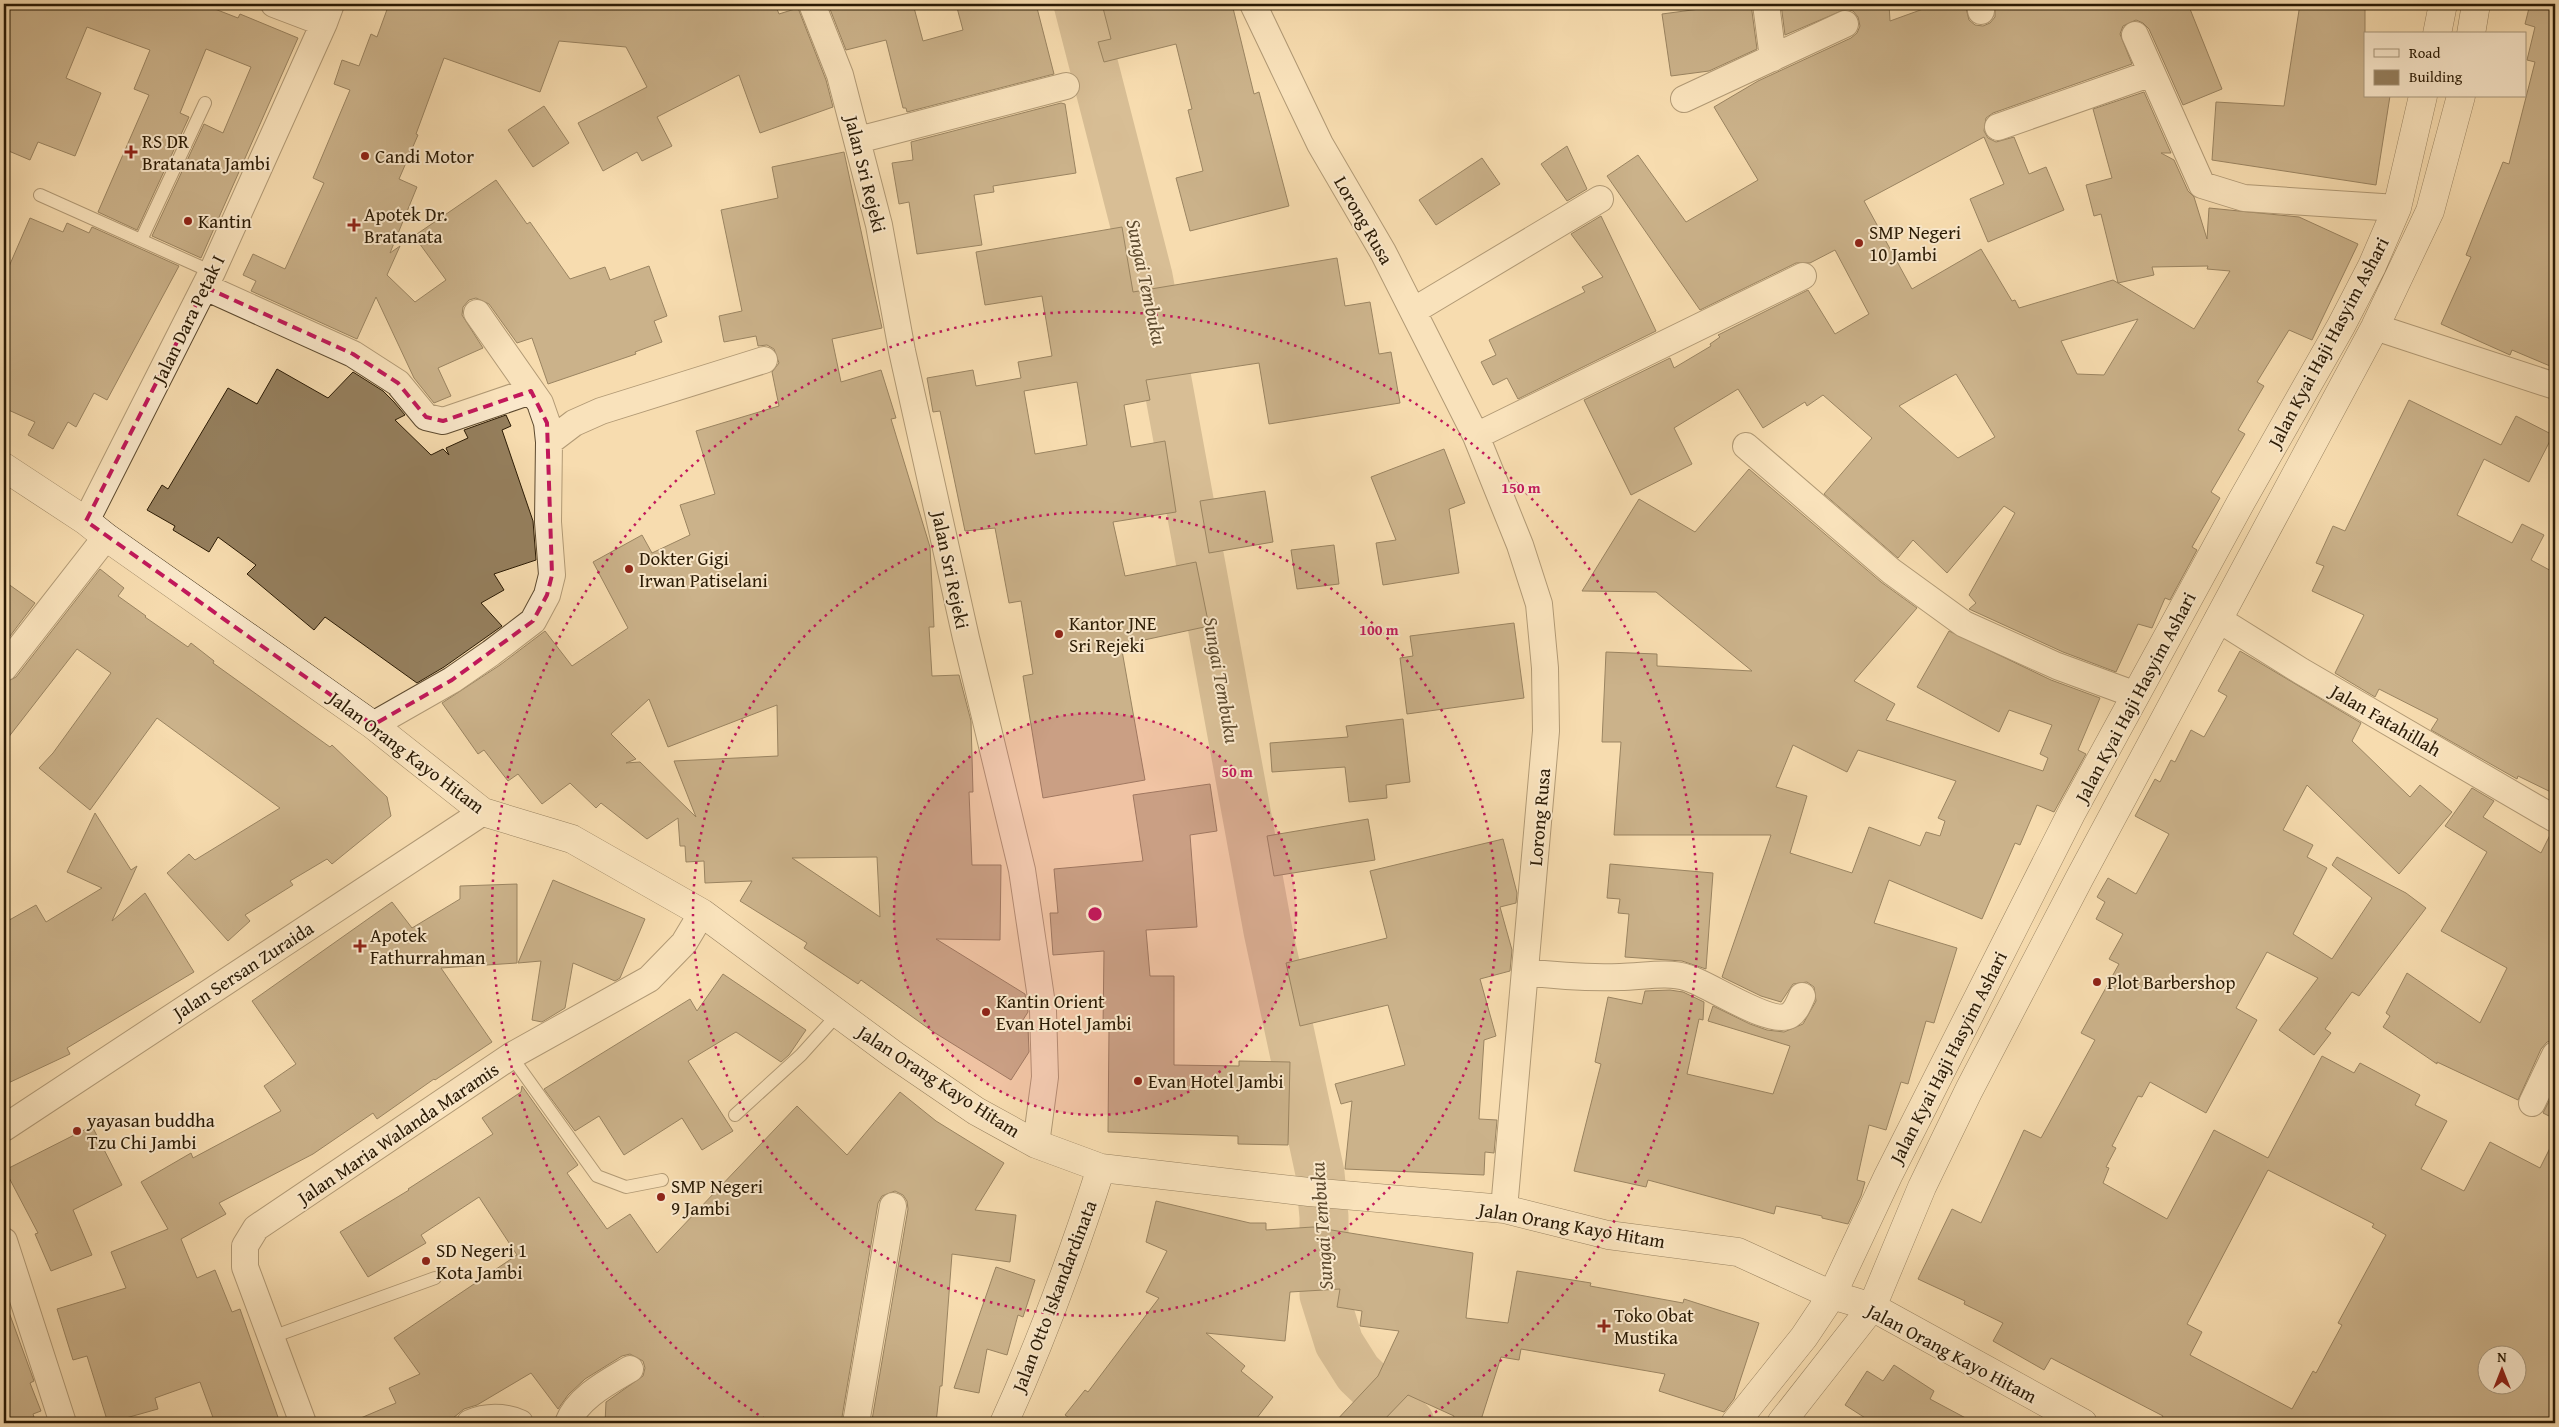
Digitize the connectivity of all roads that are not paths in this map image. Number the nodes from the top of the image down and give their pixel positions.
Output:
1 (274, 4) edge
2 (812, 4) edge
3 (1253, 4) edge
4 (1766, 4) edge
5 (2443, 4) edge
6 (2476, 4) edge
7 (327, 13) edge
8 (1845, 24) dead end
9 (2437, 32) edge
10 (2471, 32) edge
11 (2135, 35) dead end
12 (1773, 58) junction
13 (2152, 73) junction
14 (1066, 86) dead end
15 (2423, 98) edge
16 (2460, 98) edge
17 (1684, 99) dead end
18 (204, 103) dead end
19 (1998, 127) dead end
20 (858, 140) junction
21 (40, 195) dead end
22 (1600, 199) dead end
23 (2397, 208) junction
24 (142, 240) junction
25 (1803, 276) dead end
26 (208, 279) junction
27 (1413, 311) junction
28 (477, 313) dead end
29 (2376, 327) junction
30 (764, 360) dead end
31 (2555, 386) edge
32 (532, 391) junction
33 (1476, 436) junction
34 (549, 442) junction
35 (1746, 446) dead end
36 (4, 467) edge
37 (96, 529) junction
38 (2218, 619) junction
39 (4, 668) edge
40 (2136, 695) junction
41 (373, 725) junction
42 (483, 812) junction
43 (2555, 819) edge
44 (702, 913) junction
45 (1525, 972) junction
46 (1802, 996) dead end
47 (838, 1014) junction
48 (2555, 1055) edge
49 (511, 1056) junction
50 (2532, 1104) dead end
51 (735, 1116) dead end
52 (4, 1128) edge
53 (1036, 1144) junction
54 (1101, 1168) junction
55 (662, 1180) dead end
56 (893, 1206) dead end
57 (1504, 1209) junction
58 (4, 1241) edge
59 (435, 1278) dead end
60 (1832, 1296) junction
61 (1872, 1308) junction
62 (272, 1337) junction
63 (630, 1369) dead end
64 (63, 1423) edge
65 (303, 1423) edge
66 (470, 1423) edge
67 (520, 1423) edge
68 (568, 1423) edge
69 (856, 1423) edge
70 (1004, 1423) edge
71 (1735, 1423) edge
72 (1781, 1423) edge
73 (2083, 1423) edge

1 - 7 street
2 - 20 street, Jalan Sri Rejeki
3 - 27 street, Lorong Rusa
4 - 12 street
5 - 9 main road
6 - 10 main road
7 - 26 street, Jalan Dara Petak I
8 - 12 street
11 - 13 street
12 - 17 street
13 - 19 street
13 - 23 street
14 - 20 street
15 - 23 main road, Jalan Kyai Haji Hasyim Ashari
16 - 29 main road, Jalan Kyai Haji Hasyim Ashari
18 - 24 lane
20 - 53 street, Jalan Sri Rejeki
21 - 24 lane
22 - 27 street
23 - 40 main road, Jalan Kyai Haji Hasyim Ashari
24 - 26 lane
25 - 33 street
26 - 32 street
26 - 37 street, Jalan Dara Petak I
27 - 33 street, Lorong Rusa
28 - 32 street
29 - 31 street
29 - 38 main road, Jalan Kyai Haji Hasyim Ashari
30 - 34 street
32 - 34 street
33 - 45 street, Lorong Rusa
34 - 41 street
35 - 40 street
36 - 37 main road, Jalan Orang Kayo Hitam
37 - 39 street, Jalan Dara Petak I
37 - 41 main road, Jalan Orang Kayo Hitam
38 - 43 street, Jalan Fatahillah
38 - 61 main road, Jalan Kyai Haji Hasyim Ashari
40 - 60 main road, Jalan Kyai Haji Hasyim Ashari
41 - 42 main road, Jalan Orang Kayo Hitam
42 - 44 main road, Jalan Orang Kayo Hitam
42 - 52 street, Jalan Sersan Zuraida
44 - 47 main road, Jalan Orang Kayo Hitam
44 - 49 street, Jalan Maria Walanda Maramis
45 - 46 street
45 - 57 street, Lorong Rusa
47 - 51 lane
47 - 53 main road, Jalan Orang Kayo Hitam
48 - 50 street
49 - 55 lane
49 - 62 street, Jalan Maria Walanda Maramis
53 - 54 main road, Jalan Orang Kayo Hitam
54 - 57 main road, Jalan Orang Kayo Hitam
54 - 70 main road, Jalan Otto Iskandardinata
56 - 69 street
57 - 60 main road, Jalan Orang Kayo Hitam
58 - 64 street
59 - 62 lane
60 - 61 main road, Jalan Orang Kayo Hitam
60 - 71 main road, Jalan Kyai Haji Hasyim Ashari
61 - 72 main road, Jalan Kyai Haji Hasyim Ashari
61 - 73 main road, Jalan Orang Kayo Hitam
62 - 65 street, Jalan Maria Walanda Maramis
63 - 68 street
66 - 67 street

